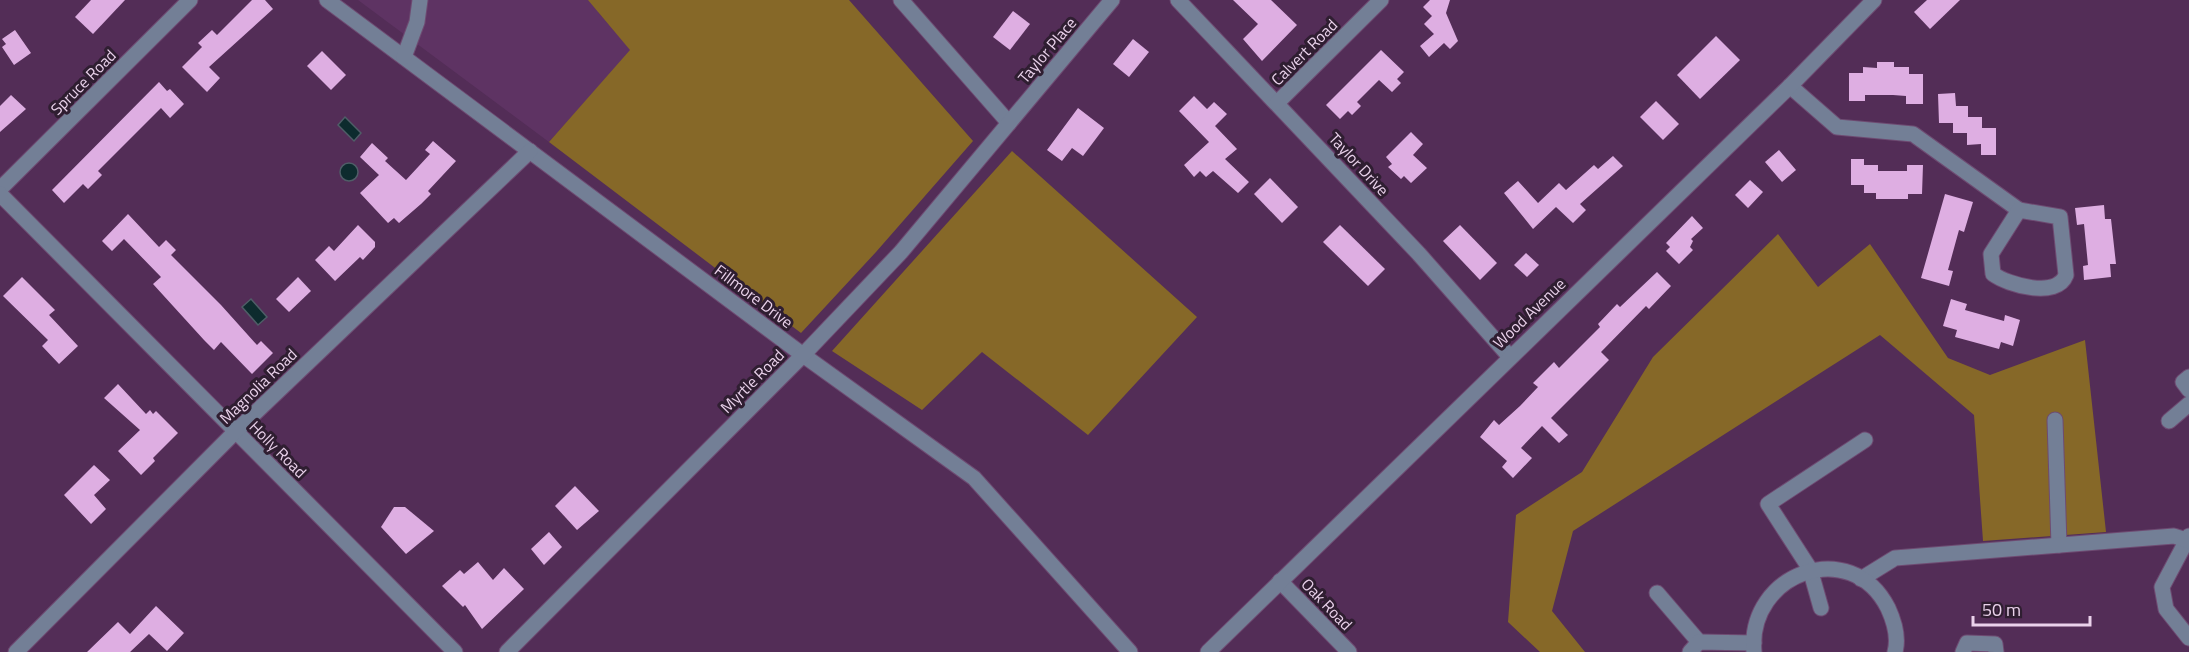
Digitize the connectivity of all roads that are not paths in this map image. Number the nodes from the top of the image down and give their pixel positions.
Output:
1 (190, 0) edge
2 (327, 0) edge
3 (420, 0) edge
4 (901, 0) edge
5 (1112, 0) edge
6 (1178, 0) edge
7 (1381, 0) edge
8 (1874, 0) edge
9 (404, 57) junction
10 (1790, 86) junction
11 (1278, 103) junction
12 (1009, 123) junction
13 (530, 151) junction
14 (0, 189) edge
15 (0, 194) edge
16 (2019, 210) junction
17 (803, 355) junction
18 (1510, 357) junction
19 (2189, 377) edge
20 (2189, 390) edge
21 (2189, 404) edge
22 (2055, 420) dead end
23 (2169, 421) dead end
24 (235, 432) junction
25 (1865, 440) dead end
26 (2188, 539) edge
27 (2059, 545) junction
28 (1810, 569) junction
29 (1862, 579) junction
30 (1280, 581) junction
31 (1657, 593) dead end
32 (1821, 608) dead end
33 (2189, 638) edge
34 (1694, 647) edge
35 (1754, 647) edge
36 (16, 652) edge
37 (455, 652) edge
38 (507, 652) edge
39 (1130, 652) edge
40 (1208, 652) edge
41 (1349, 652) edge
42 (1895, 652) edge
43 (1962, 652) edge
44 (1996, 652) edge

1 - 14 street, Spruce Road
2 - 9 street, Fillmore Drive
3 - 9 street
4 - 12 street
5 - 12 street, Taylor Place
6 - 11 street, Taylor Drive
7 - 11 street, Calvert Road
8 - 10 street, Wood Avenue
9 - 13 street, Fillmore Drive
10 - 16 street
10 - 18 street, Wood Avenue
11 - 18 street, Taylor Drive
12 - 17 street, Myrtle Road
13 - 17 street, Fillmore Drive
13 - 24 street, Magnolia Road
15 - 24 street, Holly Road
16 - 16 street
17 - 38 street, Myrtle Road
17 - 39 street, Fillmore Drive
18 - 30 street, Wood Avenue
19 - 20 street
21 - 23 street
22 - 27 street
24 - 36 street, Magnolia Road
24 - 37 street, Holly Road
25 - 28 street
26 - 27 street
26 - 33 street
27 - 29 street
28 - 29 street
28 - 32 street
28 - 35 street
29 - 42 street
30 - 40 street, Wood Avenue
30 - 41 street, Oak Road
31 - 34 street
34 - 35 street
43 - 44 street

